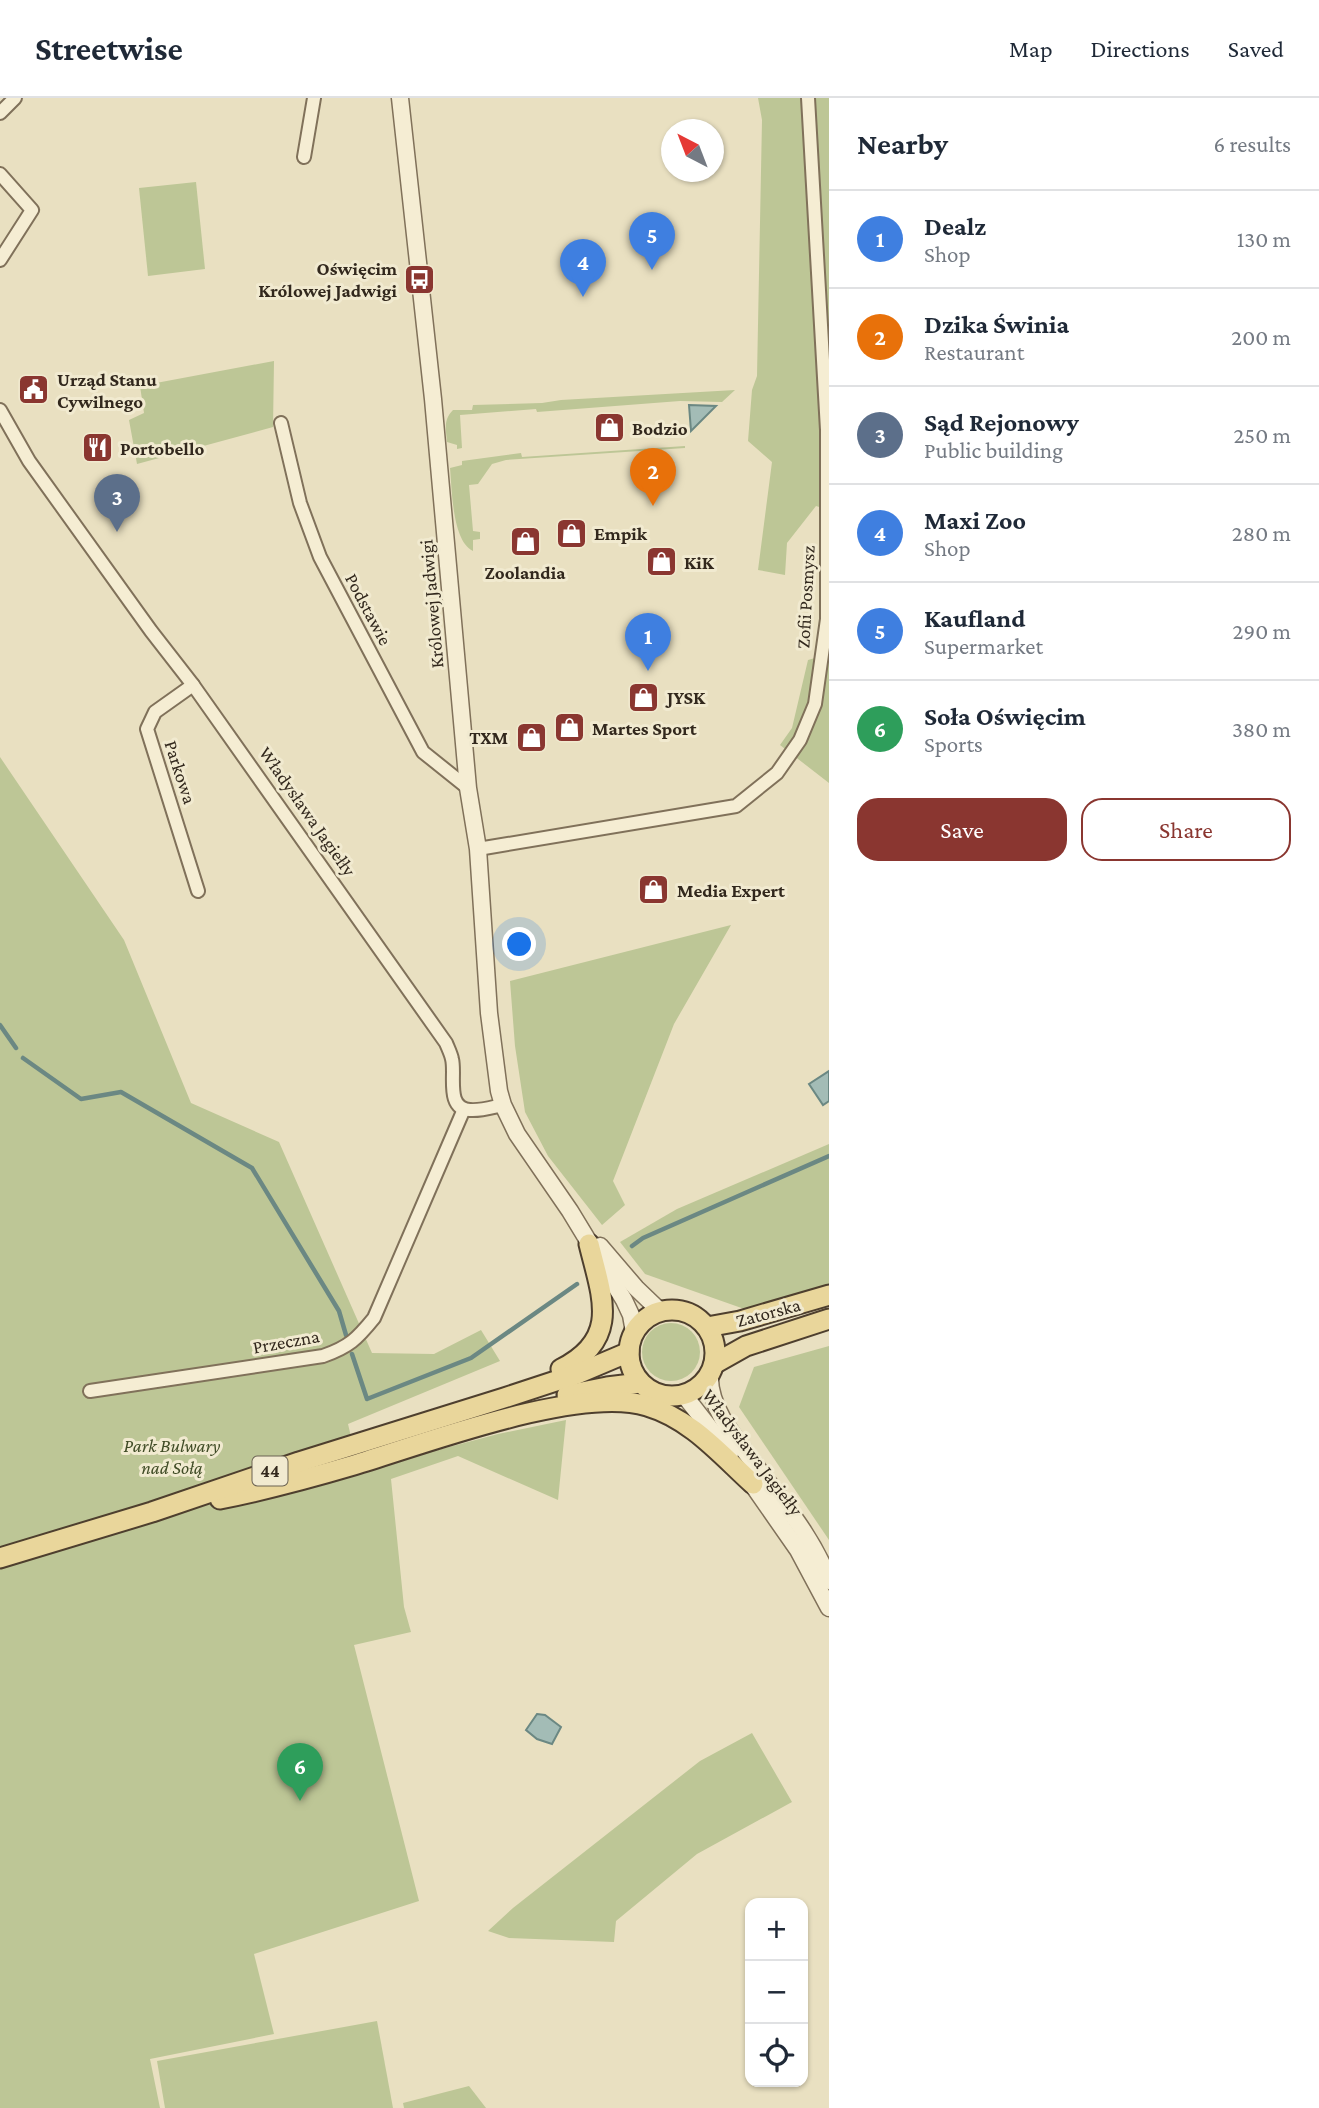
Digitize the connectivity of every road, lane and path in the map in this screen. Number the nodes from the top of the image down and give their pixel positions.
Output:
1 (15, 98) edge
2 (314, 98) edge
3 (400, 98) edge
4 (808, 98) edge
5 (0, 113) edge
6 (304, 157) dead end
7 (0, 174) edge
8 (815, 219) junction
9 (829, 219) edge
10 (0, 260) edge
11 (0, 410) edge
12 (281, 423) dead end
13 (193, 685) junction
14 (468, 788) junction
15 (478, 849) junction
16 (198, 891) dead end
17 (503, 1105) junction
18 (464, 1109) junction
19 (570, 1211) junction
20 (589, 1244) junction
21 (829, 1295) edge
22 (660, 1311) junction
23 (829, 1319) edge
24 (706, 1326) junction
25 (634, 1332) junction
26 (629, 1352) junction
27 (712, 1369) junction
28 (640, 1383) junction
29 (90, 1391) dead end
30 (684, 1395) junction
31 (504, 1398) junction
32 (504, 1419) junction
33 (753, 1484) junction
34 (152, 1512) junction
35 (0, 1558) edge
36 (829, 1581) edge
37 (829, 1608) edge

1 - 5 street
2 - 6 street
3 - 14 street, Królowej Jadwigi
4 - 8 street, Zofii Posmysz
7 - 10 street
8 - 9 street
8 - 15 street, Zofii Posmysz
11 - 13 street, Władysława Jagiełły
12 - 14 street, Podstawie
13 - 16 street, Parkowa
13 - 18 street, Władysława Jagiełły
14 - 15 street, Królowej Jadwigi
15 - 17 street, Królowej Jadwigi
17 - 18 street
17 - 19 street
18 - 29 street, Przeczna
19 - 20 street
19 - 22 street
20 - 25 street
20 - 31 main road
21 - 24 main road, Zatorska
22 - 24 main road
22 - 25 main road
23 - 27 main road, Zatorska
24 - 27 main road
25 - 26 main road
26 - 28 main road
26 - 31 main road, 44
27 - 30 main road
27 - 36 street, Władysława Jagiełły
28 - 30 main road, 44
28 - 32 main road, 44
30 - 33 street, Władysława Jagiełły
31 - 34 main road, 44
32 - 33 main road
32 - 34 main road, 44
33 - 37 street, Władysława Jagiełły
34 - 35 main road, 44

